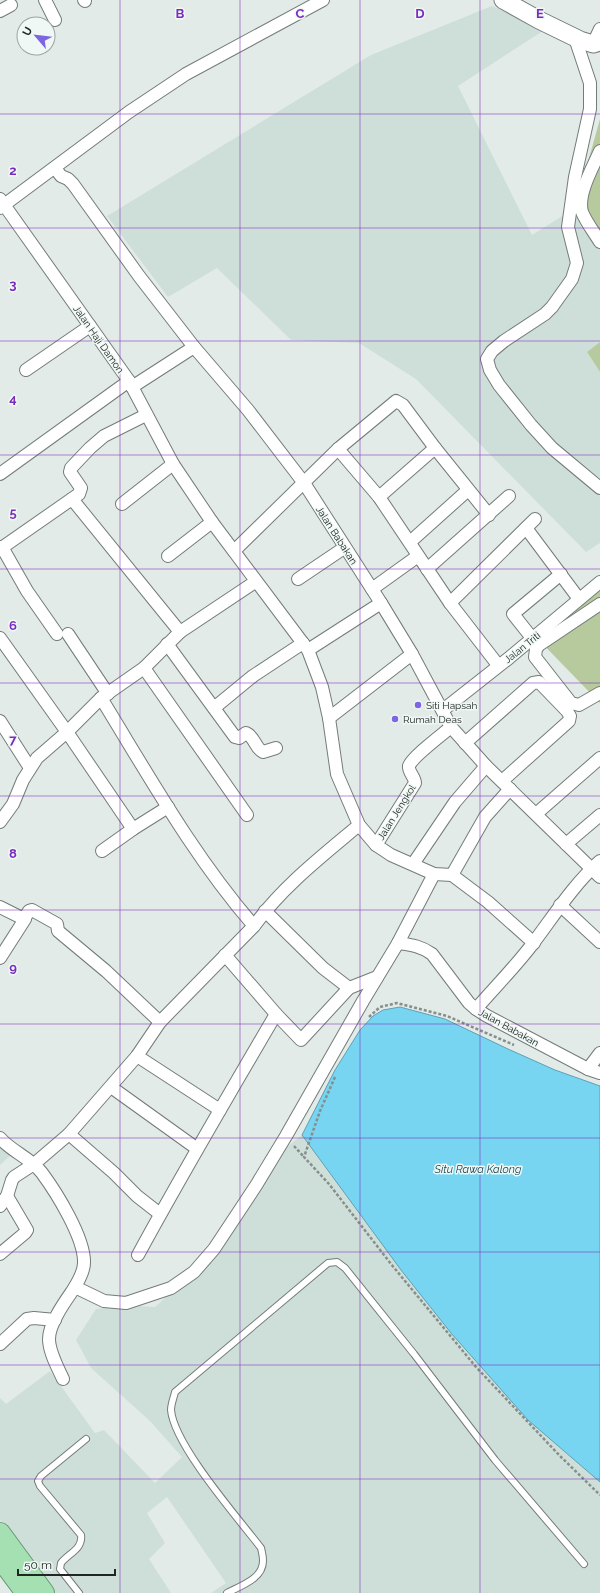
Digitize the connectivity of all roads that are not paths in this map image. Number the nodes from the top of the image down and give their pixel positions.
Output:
1 (45, 0) edge
2 (323, 0) edge
3 (503, 0) edge
4 (11, 5) dead end
5 (0, 11) edge
6 (53, 16) edge
7 (576, 38) junction
8 (598, 41) edge
9 (600, 151) edge
10 (55, 168) junction
11 (1, 204) edge
12 (600, 242) edge
13 (90, 326) junction
14 (194, 347) junction
15 (26, 370) dead end
16 (130, 384) junction
17 (146, 415) junction
18 (435, 448) junction
19 (338, 449) junction
20 (173, 464) junction
21 (0, 474) edge
22 (304, 483) junction
23 (600, 488) edge
24 (468, 490) junction
25 (509, 496) dead end
26 (379, 497) junction
27 (72, 499) junction
28 (122, 504) dead end
29 (489, 515) junction
30 (212, 522) junction
31 (410, 542) junction
32 (1, 548) edge
33 (344, 548) junction
34 (234, 551) junction
35 (168, 556) dead end
36 (418, 556) junction
37 (427, 569) junction
38 (560, 574) junction
39 (298, 579) dead end
40 (255, 582) junction
41 (600, 582) edge
42 (372, 589) junction
43 (579, 599) junction
44 (381, 603) junction
45 (450, 603) junction
46 (600, 604) edge
47 (180, 632) junction
48 (0, 638) edge
49 (532, 638) junction
50 (167, 644) junction
51 (305, 647) junction
52 (412, 654) junction
53 (498, 665) junction
54 (144, 668) junction
55 (600, 692) edge
56 (105, 696) junction
57 (214, 708) junction
58 (443, 710) junction
59 (329, 718) junction
60 (1, 725) edge
61 (451, 727) junction
62 (67, 732) junction
63 (465, 743) junction
64 (276, 748) dead end
65 (600, 758) edge
66 (486, 766) junction
67 (30, 768) junction
68 (506, 785) junction
69 (168, 807) junction
70 (536, 814) junction
71 (247, 815) dead end
72 (600, 815) edge
73 (0, 822) edge
74 (359, 825) junction
75 (133, 829) junction
76 (566, 844) junction
77 (376, 845) junction
78 (102, 851) dead end
79 (412, 864) junction
80 (597, 869) edge
81 (434, 874) junction
82 (452, 875) junction
83 (560, 905) junction
84 (0, 908) edge
85 (265, 911) junction
86 (25, 919) junction
87 (254, 926) junction
88 (534, 942) junction
89 (600, 942) edge
90 (398, 943) junction
91 (225, 955) junction
92 (0, 958) edge
93 (377, 977) junction
94 (349, 988) junction
95 (476, 1009) junction
96 (276, 1014) junction
97 (160, 1022) junction
98 (600, 1053) edge
99 (137, 1056) junction
100 (588, 1068) junction
101 (600, 1073) edge
102 (111, 1087) junction
103 (220, 1110) junction
104 (69, 1134) junction
105 (0, 1138) edge
106 (196, 1148) junction
107 (34, 1164) junction
108 (4, 1201) edge
109 (160, 1214) junction
110 (0, 1254) edge
111 (138, 1255) dead end
112 (75, 1287) junction
113 (55, 1320) junction
114 (0, 1344) edge
115 (63, 1379) dead end
116 (86, 1438) dead end
117 (0, 1534) edge
118 (0, 1558) edge
119 (584, 1564) dead end
120 (26, 1593) edge
121 (44, 1593) edge
122 (79, 1593) edge
123 (227, 1593) edge

1 - 6 street
2 - 10 street
3 - 7 main road
4 - 5 street
7 - 8 main road
7 - 23 street
9 - 12 street
10 - 11 street
10 - 14 street, Jalan Babakan
11 - 13 street, Jalan Haji Damon
13 - 15 street
13 - 16 street, Jalan Haji Damon
14 - 16 street
14 - 22 street, Jalan Babakan
16 - 17 street, Jalan Haji Damon
16 - 21 street
17 - 20 street, Jalan Haji Damon
17 - 27 street
18 - 19 street
18 - 24 street
18 - 26 street
19 - 22 street
19 - 26 street
20 - 28 street
20 - 30 street, Jalan Haji Damon
22 - 33 street, Jalan Babakan
22 - 34 street
24 - 29 street
24 - 31 street
25 - 29 street
26 - 31 street
27 - 32 street
27 - 47 street
29 - 37 street
30 - 34 street
30 - 35 street
31 - 36 street
32 - 56 street
33 - 39 street
33 - 42 street, Jalan Babakan
34 - 40 street
36 - 37 street
36 - 42 street
37 - 45 street
38 - 43 street
38 - 45 street
38 - 49 street
40 - 47 street
40 - 51 street
41 - 43 street, Jalan Triti
42 - 44 street, Jalan Babakan
43 - 49 street, Jalan Triti
44 - 51 street
44 - 52 street, Jalan Babakan
45 - 53 street
46 - 55 street
47 - 50 street
48 - 62 street
49 - 53 street, Jalan Triti
50 - 54 street
50 - 57 street
51 - 57 street
51 - 59 street
52 - 58 street, Jalan Babakan
52 - 59 street
53 - 58 street, Jalan Triti
54 - 56 street
54 - 71 street
56 - 62 street
56 - 69 street
57 - 64 street
58 - 61 street, Jalan Babakan
59 - 74 street
60 - 67 street
61 - 63 street, Jalan Babakan
61 - 77 street, Jalan Jengkol
62 - 67 street
62 - 75 street
63 - 66 street, Jalan Babakan
63 - 68 street
65 - 70 street
66 - 68 street, Jalan Babakan
66 - 79 street
67 - 73 street
68 - 70 street, Jalan Babakan
68 - 82 street
69 - 75 street
69 - 87 street
70 - 76 street, Jalan Babakan
72 - 76 street
74 - 77 street
74 - 85 street
75 - 78 street
76 - 80 street, Jalan Babakan
77 - 79 street
79 - 81 street
80 - 83 street
81 - 82 street
81 - 90 street
82 - 88 street
83 - 88 street
83 - 89 street
84 - 86 street
85 - 87 street
85 - 94 street
86 - 92 street
86 - 97 street
87 - 91 street
88 - 95 street
90 - 93 street
90 - 95 street, Jalan Babakan
91 - 96 street
91 - 97 street
93 - 94 street
93 - 112 street
94 - 96 street
95 - 100 street, Jalan Babakan
96 - 103 street
97 - 99 street
98 - 100 street
99 - 102 street
99 - 103 street
100 - 101 street, Jalan Babakan
102 - 104 street
102 - 106 street
103 - 106 street
104 - 107 street
104 - 109 street
105 - 107 street
106 - 109 street
107 - 108 street
107 - 112 street
108 - 110 street
109 - 111 street
112 - 113 street
113 - 114 street
113 - 115 street
116 - 122 lane
117 - 121 highway
118 - 120 highway
119 - 123 lane

